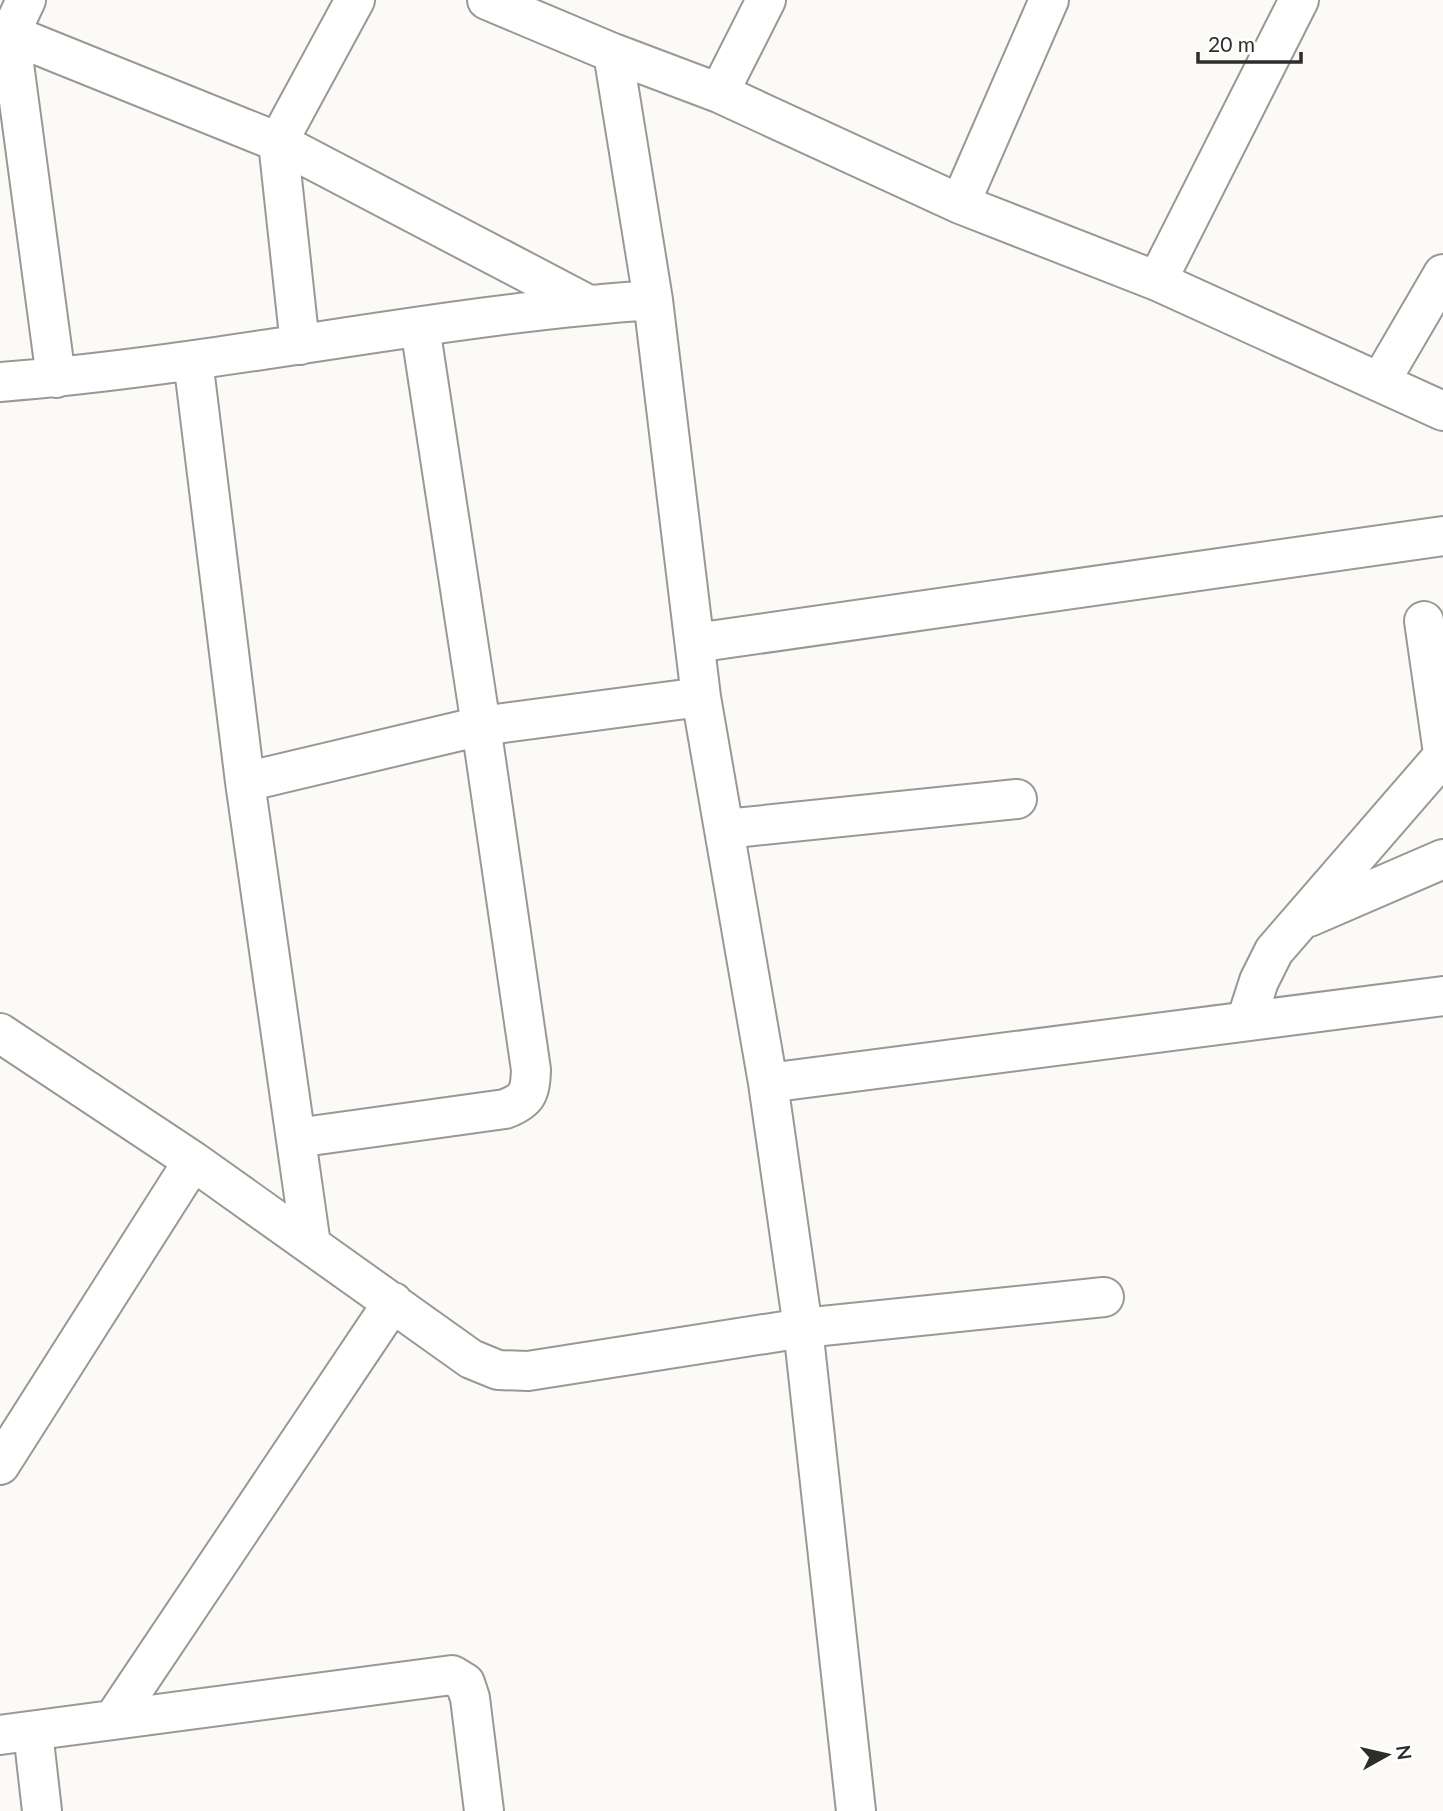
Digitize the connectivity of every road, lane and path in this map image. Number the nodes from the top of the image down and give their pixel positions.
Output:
1 (26, 0) edge
2 (355, 0) edge
3 (487, 0) edge
4 (766, 0) edge
5 (1049, 0) edge
6 (1298, 0) edge
7 (3, 35) edge
8 (613, 53) junction
9 (719, 93) junction
10 (278, 142) junction
11 (960, 204) junction
12 (1443, 274) edge
13 (1157, 281) junction
14 (653, 300) junction
15 (587, 304) junction
16 (420, 327) junction
17 (300, 345) junction
18 (193, 360) junction
19 (56, 377) junction
20 (0, 382) edge
21 (1380, 382) junction
22 (1443, 411) edge
23 (1443, 537) edge
24 (1424, 621) dead end
25 (695, 643) junction
26 (701, 697) junction
27 (481, 726) junction
28 (1443, 754) edge
29 (245, 782) junction
30 (1017, 799) dead end
31 (725, 829) junction
32 (1443, 859) edge
33 (1297, 922) junction
34 (1443, 996) edge
35 (1246, 1021) junction
36 (0, 1033) edge
37 (768, 1083) junction
38 (296, 1138) junction
39 (193, 1161) junction
40 (311, 1245) junction
41 (1104, 1297) dead end
42 (393, 1302) junction
43 (803, 1328) junction
44 (0, 1465) edge
45 (113, 1720) junction
46 (16, 1734) edge
47 (42, 1811) edge
48 (484, 1811) edge
49 (856, 1811) edge

1 - 7 street
2 - 10 street
3 - 8 street
4 - 9 street
5 - 11 street
6 - 13 street
7 - 10 street
7 - 19 street
8 - 9 street
8 - 14 street
9 - 11 street
10 - 15 street
10 - 17 street
11 - 13 street
12 - 21 street
13 - 21 street
14 - 15 street
14 - 25 street
15 - 16 street
16 - 17 street
16 - 27 street
17 - 18 street
18 - 19 street
18 - 29 street
19 - 20 street
21 - 22 street
23 - 25 street
24 - 28 street
25 - 26 street
26 - 27 street
26 - 31 street
27 - 29 street
27 - 38 street
28 - 33 street
29 - 38 street
30 - 31 street
31 - 37 street
32 - 33 street
33 - 35 street
34 - 35 street
35 - 37 street
36 - 39 street
37 - 43 street
38 - 40 street
39 - 40 street
39 - 44 street
40 - 42 street
41 - 43 street
42 - 43 street
42 - 45 street
43 - 49 street
45 - 46 street
45 - 48 street
46 - 47 street

